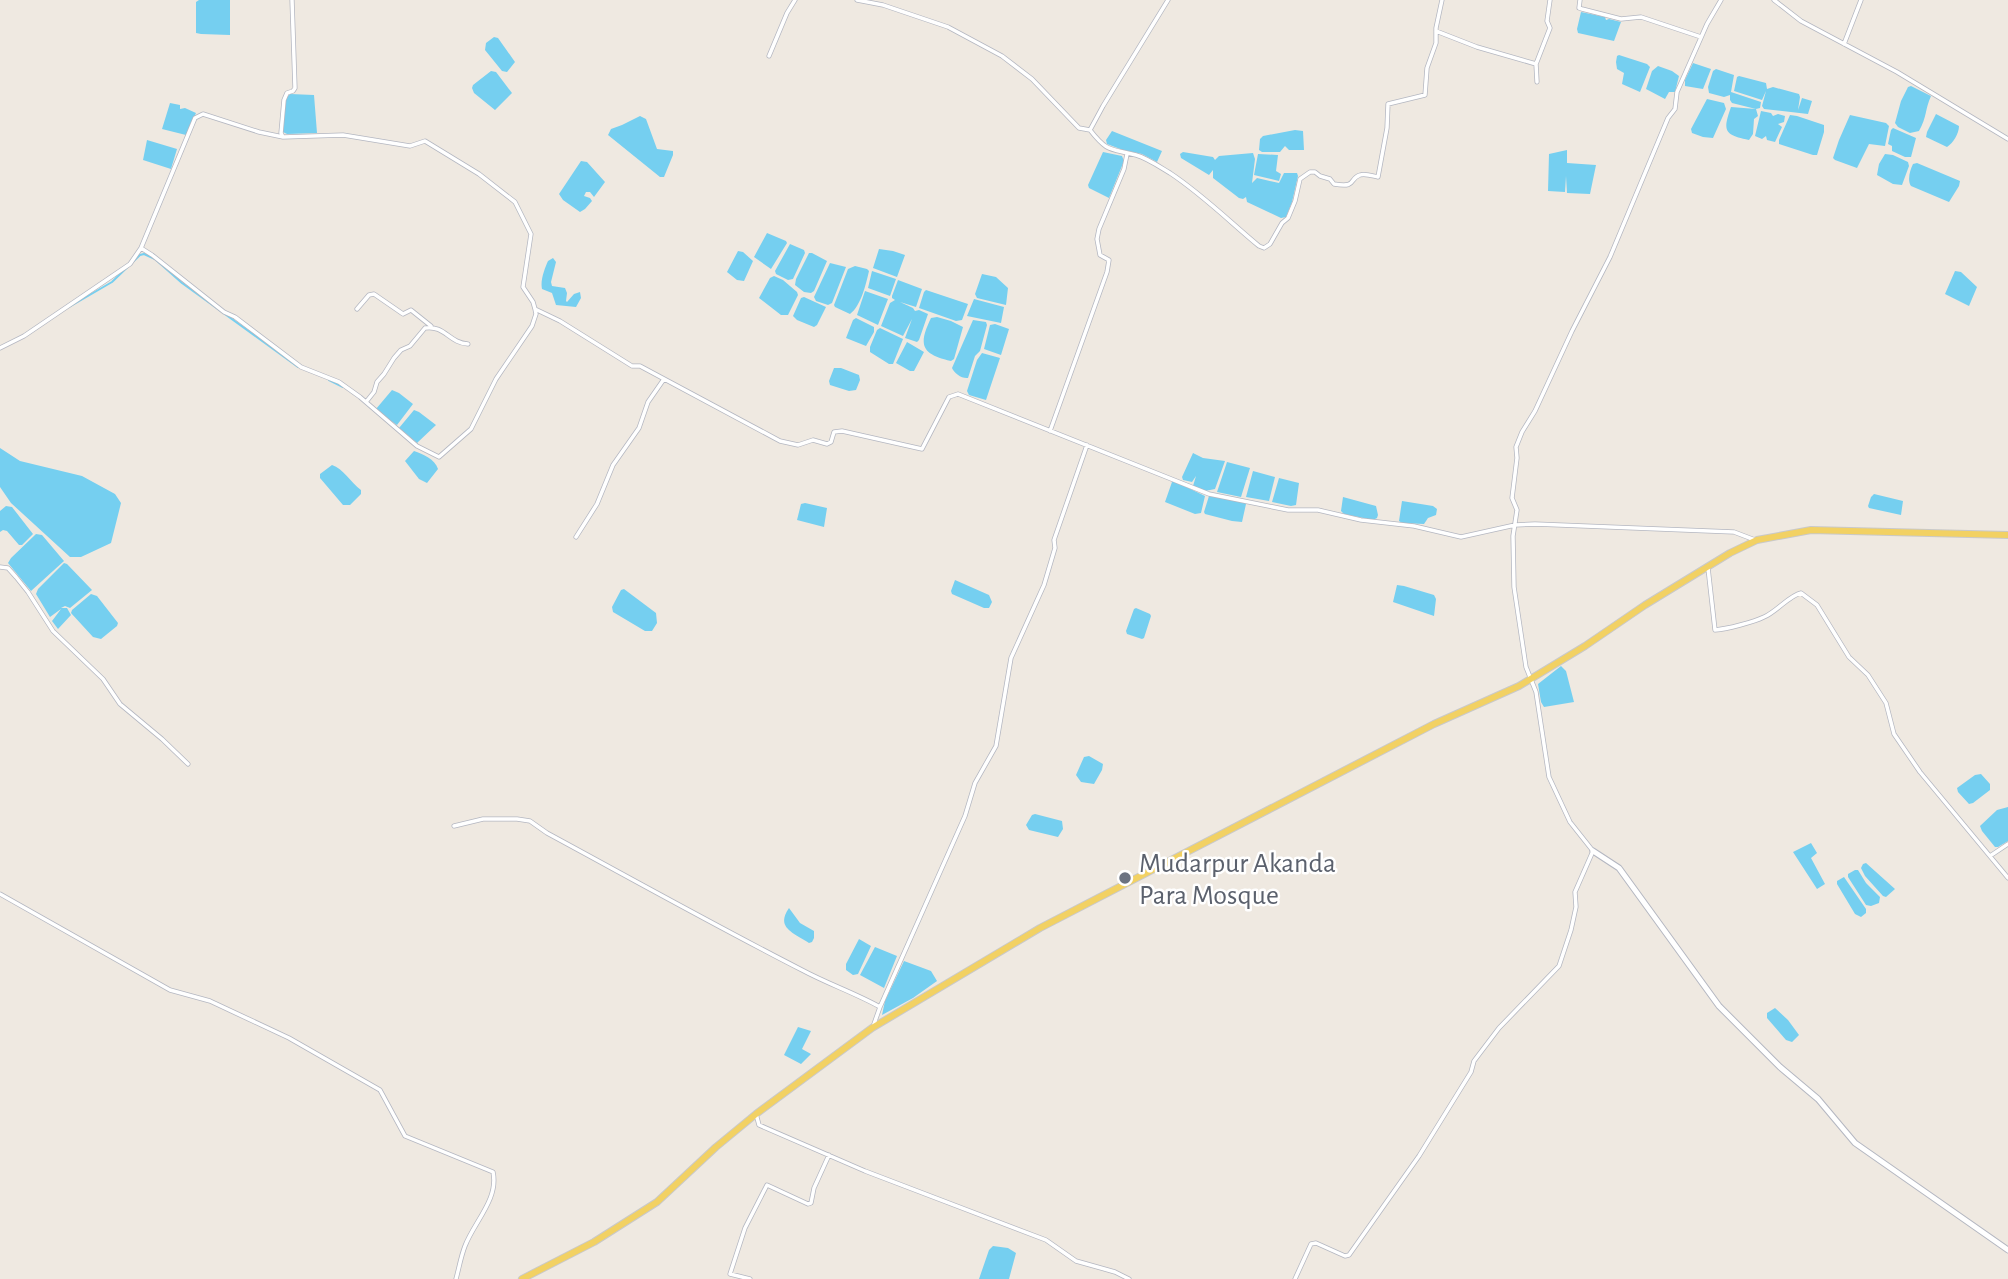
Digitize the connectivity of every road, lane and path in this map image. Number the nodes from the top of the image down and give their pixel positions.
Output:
1 (292, 0) edge
2 (795, 0) edge
3 (857, 0) edge
4 (1168, 0) edge
5 (1442, 0) edge
6 (1550, 0) edge
7 (1580, 0) edge
8 (1721, 0) edge
9 (1774, 0) edge
10 (1861, 0) edge
11 (1436, 31) junction
12 (1702, 37) junction
13 (1844, 45) junction
14 (769, 56) dead end
15 (1536, 64) junction
16 (1537, 82) dead end
17 (1090, 130) junction
18 (283, 137) junction
19 (2008, 139) edge
20 (1127, 154) junction
21 (141, 248) junction
22 (357, 309) dead end
23 (535, 309) junction
24 (433, 327) junction
25 (468, 344) dead end
26 (0, 348) edge
27 (664, 380) junction
28 (366, 402) junction
29 (1050, 431) junction
30 (1087, 445) junction
31 (1515, 525) junction
32 (2008, 535) edge
33 (576, 537) dead end
34 (1757, 540) junction
35 (1707, 565) junction
36 (0, 567) edge
37 (1530, 679) junction
38 (188, 764) dead end
39 (454, 826) dead end
40 (2008, 844) edge
41 (1593, 851) junction
42 (1990, 856) junction
43 (2008, 878) edge
44 (0, 894) edge
45 (880, 1007) junction
46 (872, 1028) junction
47 (756, 1114) junction
48 (829, 1156) junction
49 (2008, 1250) edge
50 (456, 1279) edge
51 (522, 1279) edge
52 (750, 1279) edge
53 (1129, 1279) edge
54 (1295, 1279) edge

1 - 18 street
2 - 14 street
3 - 17 street
4 - 17 street
5 - 11 street
6 - 15 street
7 - 12 street
8 - 12 street
9 - 13 street
10 - 13 street
11 - 15 street
11 - 20 street
12 - 31 street
13 - 19 street
15 - 16 street
17 - 20 street
18 - 21 street
18 - 23 street
20 - 29 street
21 - 26 street
21 - 28 street
22 - 24 street
23 - 27 street
23 - 28 street
24 - 25 street
24 - 28 street
27 - 29 street
27 - 33 street
29 - 30 street
30 - 31 street
30 - 45 street
31 - 34 street
31 - 37 street
32 - 34 main road
34 - 35 main road
35 - 37 main road
35 - 42 street
36 - 38 street
37 - 41 street
37 - 46 main road
39 - 45 street
40 - 42 street
41 - 49 street
41 - 54 street
42 - 43 street
44 - 50 street
45 - 46 street
46 - 47 main road
47 - 48 street
47 - 51 main road
48 - 52 street
48 - 53 street

